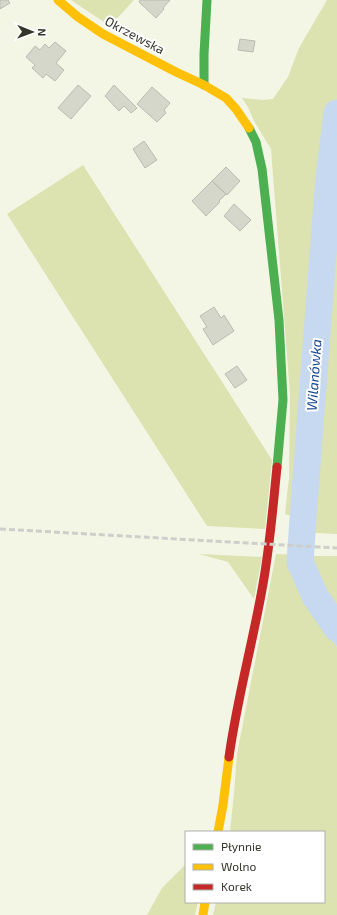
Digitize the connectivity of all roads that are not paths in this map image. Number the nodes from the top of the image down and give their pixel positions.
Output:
1 (58, 0) edge
2 (207, 0) edge
3 (204, 85) junction
4 (218, 831) edge
5 (205, 903) edge
6 (203, 915) edge

1 - 3 street, Okrzewska
2 - 3 street
3 - 4 street, Okrzewska
5 - 6 street

